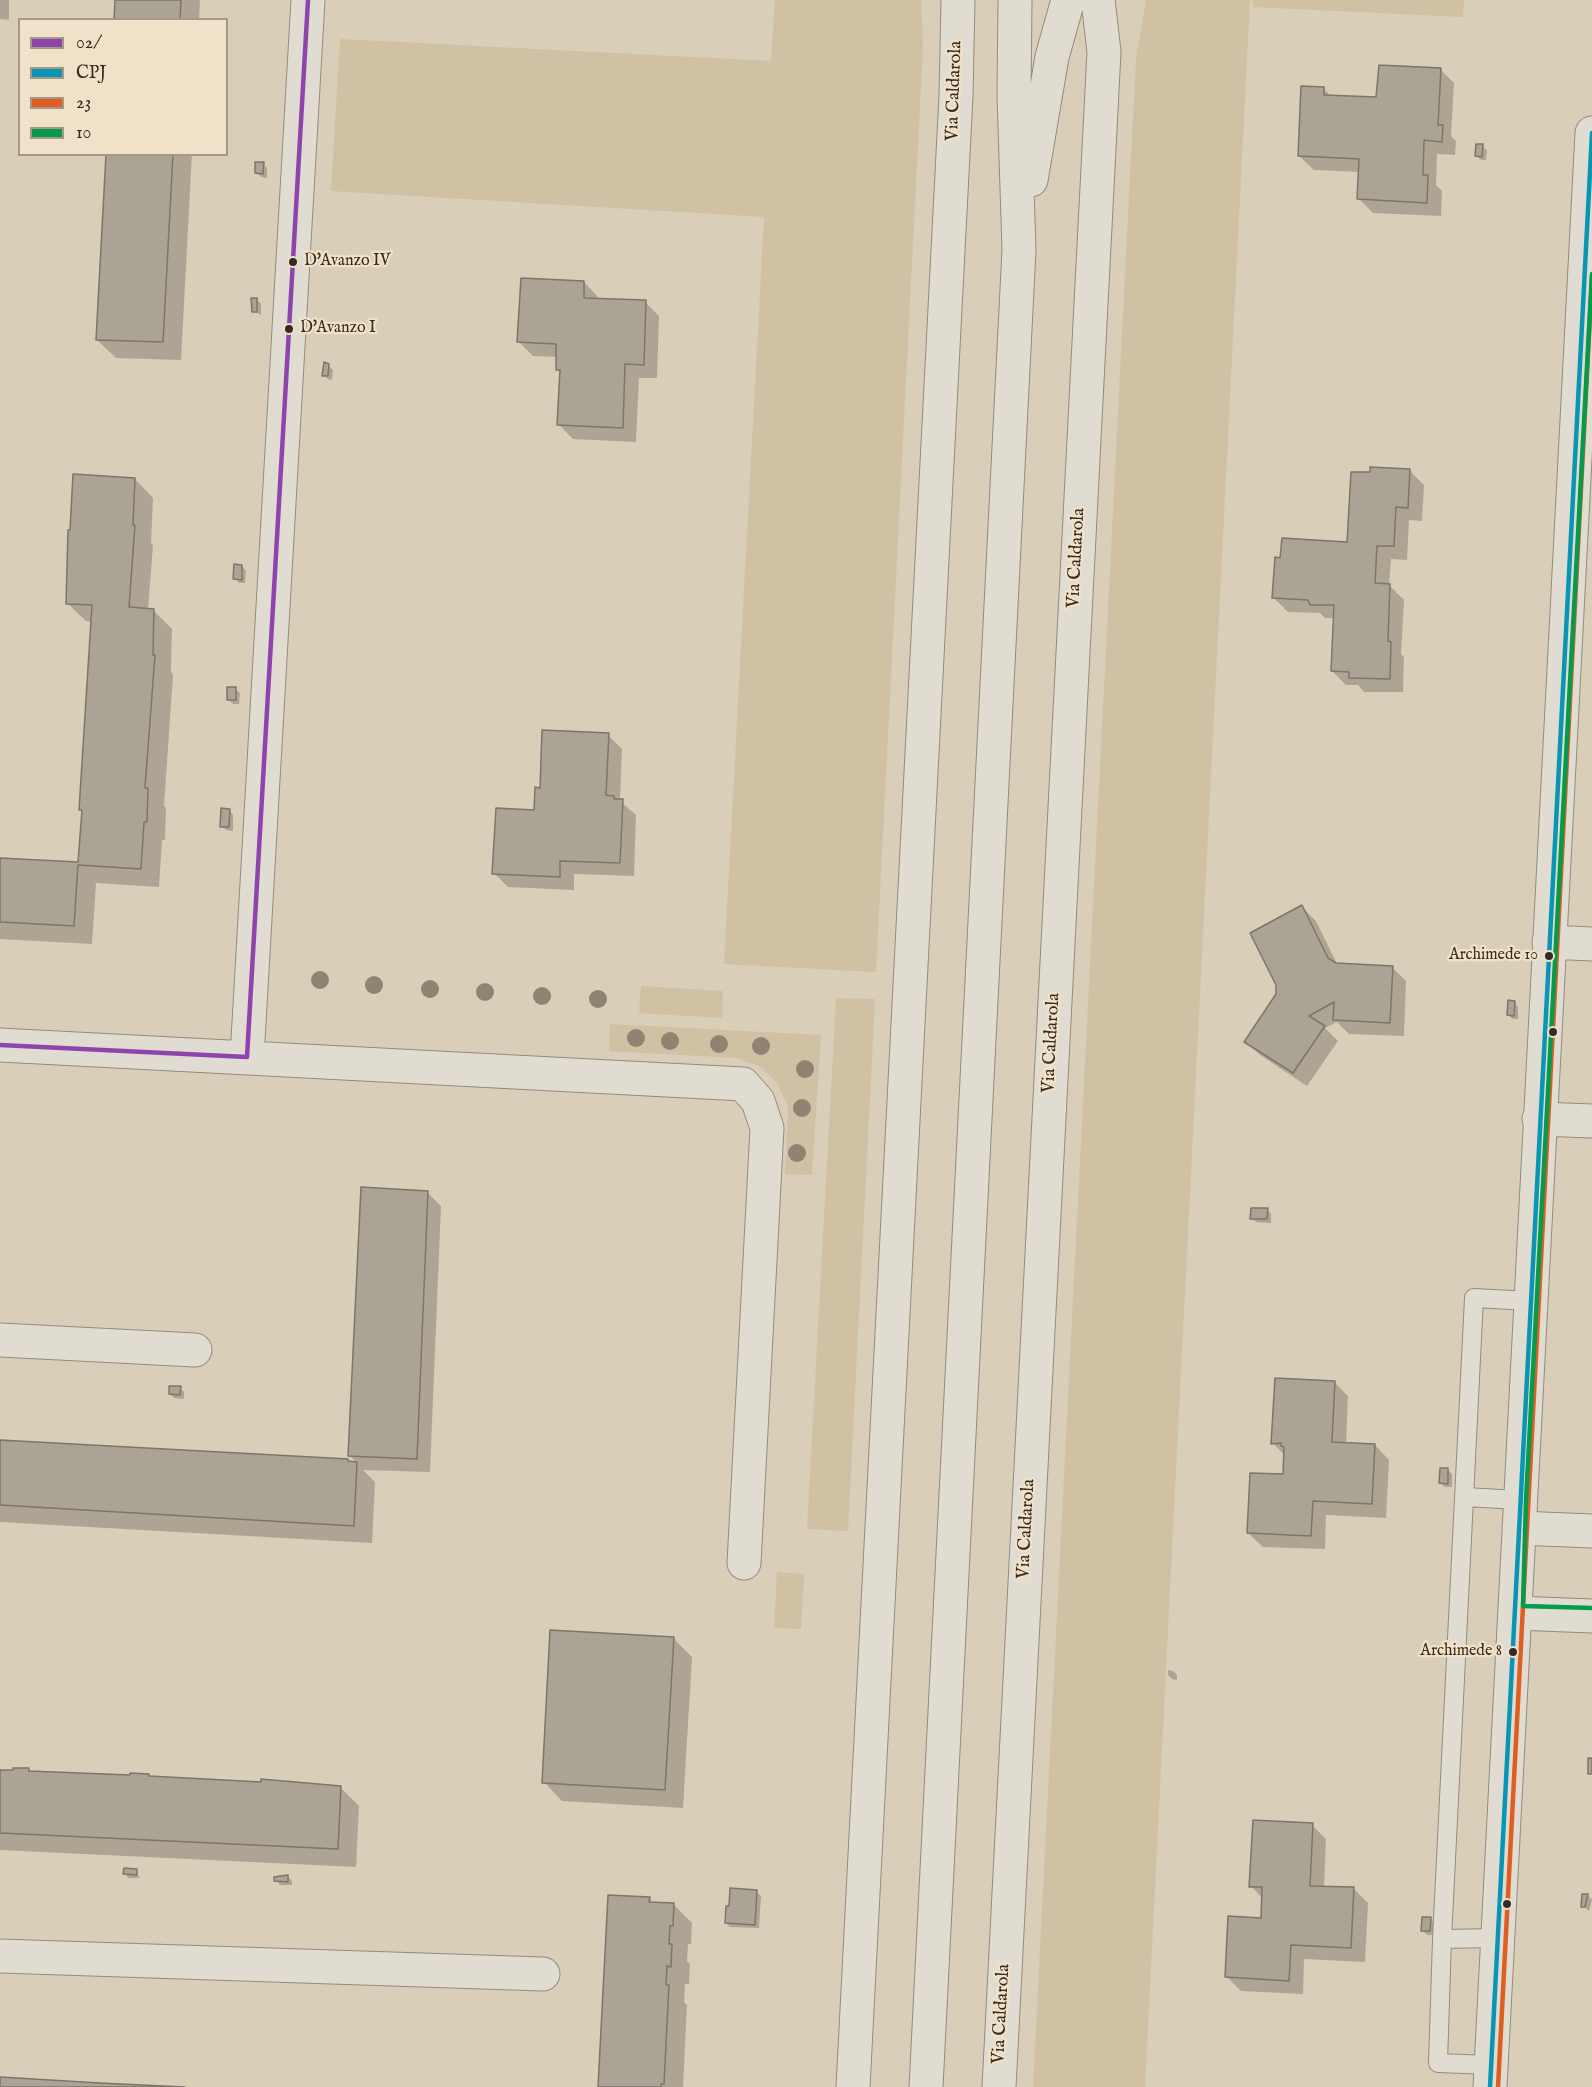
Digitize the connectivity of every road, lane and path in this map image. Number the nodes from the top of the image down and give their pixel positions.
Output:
1 (308, 0) edge
2 (958, 0) edge
3 (1015, 0) edge
4 (1068, 0) edge
5 (1098, 0) edge
6 (1592, 133) edge
7 (1019, 250) junction
8 (1584, 437) edge
9 (1549, 942) junction
10 (1592, 944) edge
11 (0, 1045) edge
12 (247, 1057) junction
13 (1539, 1119) junction
14 (1592, 1120) edge
15 (1531, 1301) junction
16 (0, 1340) edge
17 (195, 1350) dead end
18 (1465, 1497) junction
19 (1519, 1514) junction
20 (1592, 1531) edge
21 (744, 1563) dead end
22 (1515, 1613) junction
23 (1592, 1616) edge
24 (1498, 1938) junction
25 (1442, 1939) junction
26 (0, 1956) edge
27 (543, 1974) dead end
28 (1491, 2076) edge
29 (853, 2087) edge
30 (926, 2087) edge
31 (999, 2087) edge

1 - 12 street
2 - 29 street, Via Caldarola
3 - 7 street
4 - 7 street
5 - 31 street, Via Caldarola
6 - 8 street
7 - 30 street
8 - 9 street
9 - 10 street
9 - 13 street
11 - 12 street
12 - 21 street
13 - 14 street
13 - 15 street
15 - 18 lane
15 - 19 street
16 - 17 street
18 - 19 lane
18 - 25 lane
19 - 20 street
19 - 22 street
22 - 23 street
22 - 24 street
24 - 25 lane
24 - 28 street
25 - 28 lane
26 - 27 street

